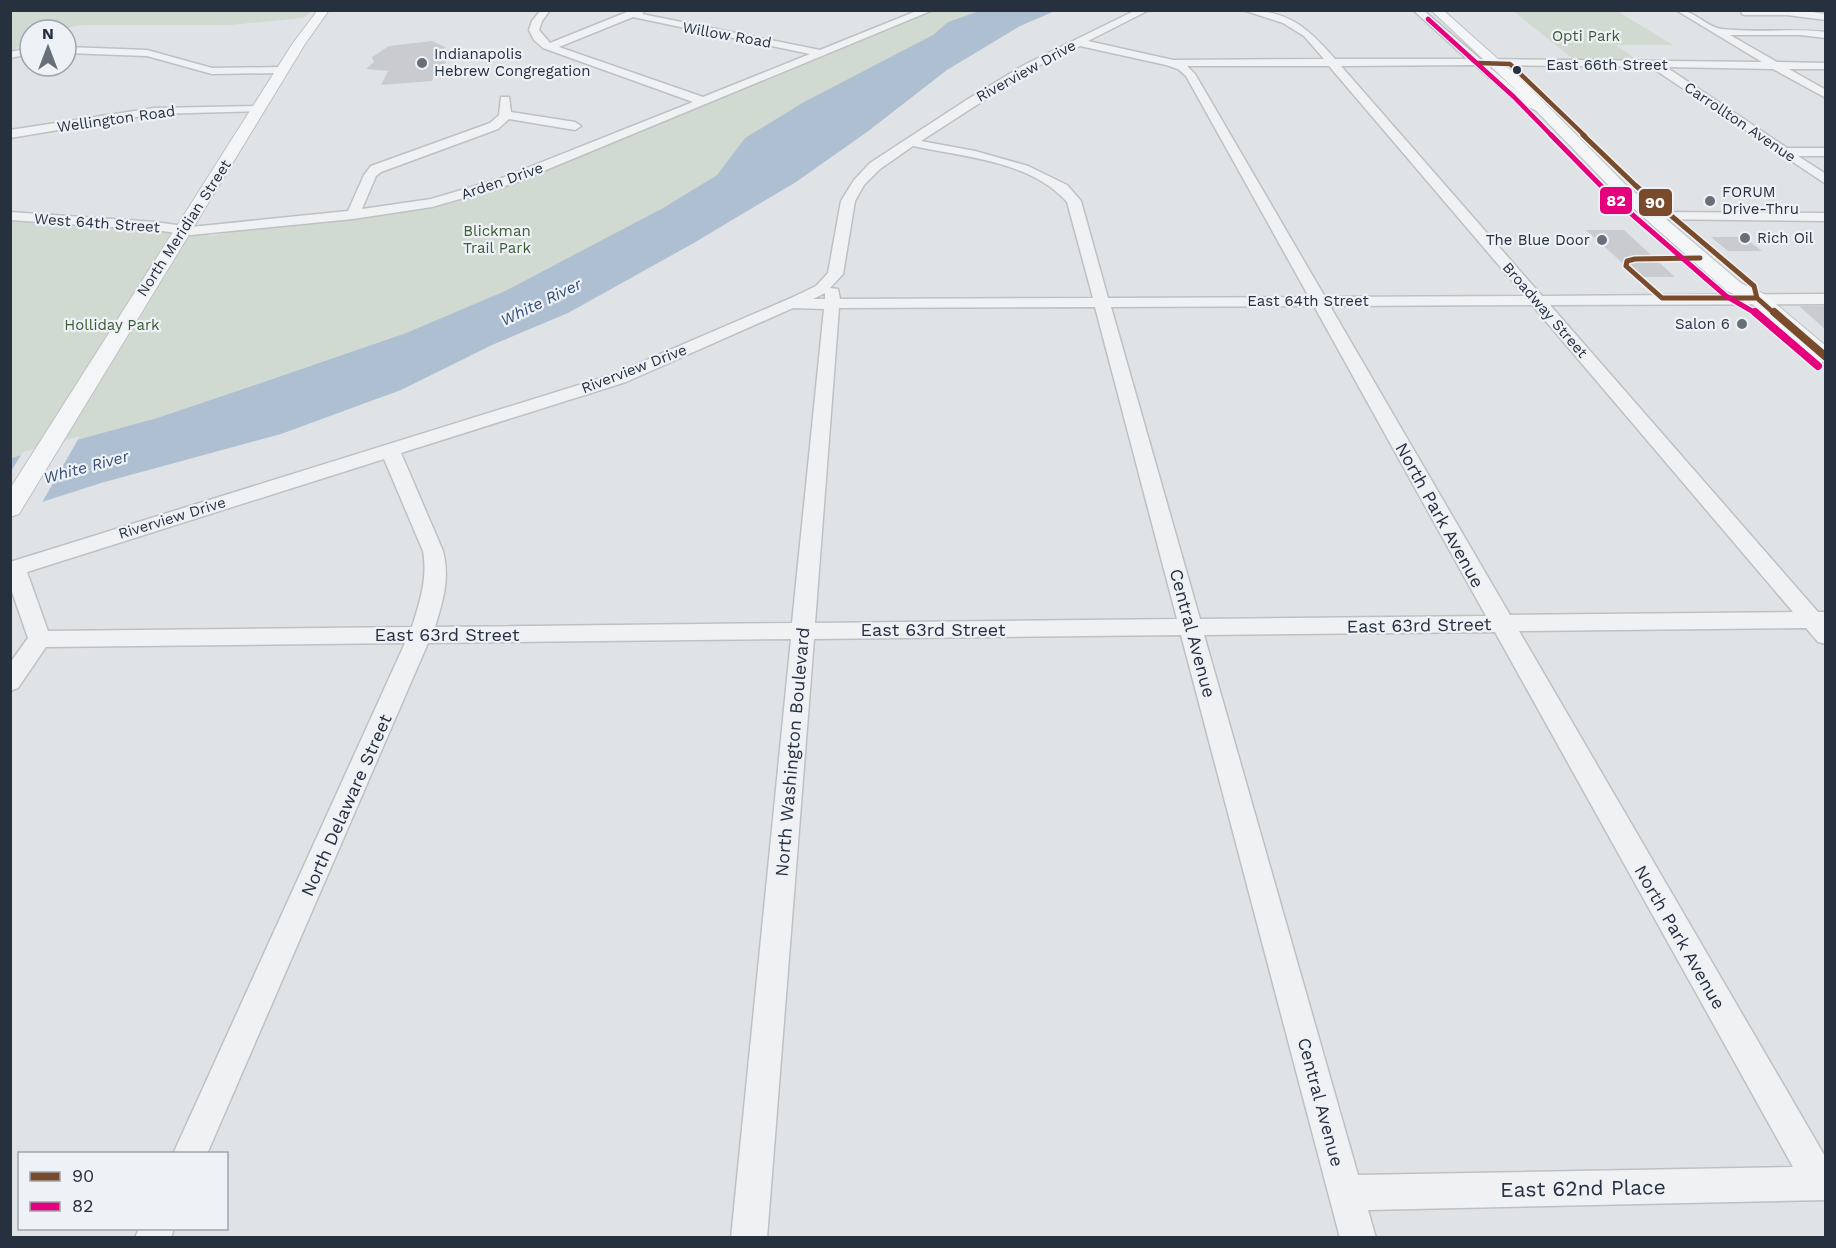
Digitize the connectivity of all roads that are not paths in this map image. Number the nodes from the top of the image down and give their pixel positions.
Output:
1 (324, 10) edge
2 (546, 10) edge
3 (1145, 10) edge
4 (1247, 10) edge
5 (1418, 10) edge
6 (1436, 10) edge
7 (1450, 10) edge
8 (1680, 10) edge
9 (637, 12) edge
10 (921, 12) edge
11 (1826, 16) edge
12 (1724, 21) dead end
13 (1718, 32) junction
14 (1744, 32) junction
15 (1780, 32) junction
16 (1826, 35) edge
17 (1077, 42) junction
18 (550, 47) junction
19 (78, 50) edge
20 (822, 54) junction
21 (802, 62) junction
22 (1173, 63) junction
23 (1333, 63) junction
24 (1478, 63) junction
25 (1495, 63) junction
26 (1510, 64) junction
27 (1655, 65) junction
28 (1775, 66) junction
29 (1826, 66) edge
30 (282, 70) junction
31 (1826, 95) edge
32 (686, 96) junction
33 (505, 99) dead end
34 (705, 102) junction
35 (259, 108) junction
36 (1544, 111) junction
37 (506, 115) junction
38 (575, 126) dead end
39 (10, 134) edge
40 (910, 142) junction
41 (1784, 152) junction
42 (1826, 152) edge
43 (1826, 180) edge
44 (353, 215) junction
45 (10, 216) edge
46 (1652, 216) junction
47 (1671, 216) junction
48 (1826, 217) edge
49 (183, 231) junction
50 (837, 267) junction
51 (1757, 298) junction
52 (1536, 299) junction
53 (1826, 299) edge
54 (1320, 301) junction
55 (1102, 303) junction
56 (790, 304) junction
57 (830, 304) junction
58 (1826, 357) edge
59 (390, 450) junction
60 (10, 509) edge
61 (13, 569) edge
62 (1502, 624) junction
63 (1821, 625) edge
64 (1191, 627) junction
65 (803, 630) junction
66 (421, 634) junction
67 (40, 639) junction
68 (10, 682) edge
69 (191, 1152) edge
70 (1823, 1183) edge
71 (1346, 1194) junction
72 (749, 1238) edge
73 (1358, 1238) edge

1 - 30 main road, North Meridian Street
2 - 18 street
3 - 17 street, Riverview Drive
4 - 23 street, Broadway Street
5 - 24 street
6 - 25 main road
7 - 26 main road
8 - 13 street
9 - 18 street
9 - 20 street, Willow Road
10 - 20 street, Arden Drive
11 - 15 street
12 - 14 street
13 - 14 street
13 - 28 street
14 - 15 street
15 - 16 street
17 - 22 street, North Park Avenue
17 - 40 street, Riverview Drive
18 - 32 street
19 - 30 street
20 - 21 street, Arden Drive
21 - 32 street, Arden Drive
21 - 34 street, Arden Drive
22 - 23 street, East 66th Street
22 - 54 street, North Park Avenue
23 - 24 street, East 66th Street
23 - 52 street, Broadway Street
24 - 25 street, East 66th Street
24 - 36 street
25 - 26 street, East 66th Street
25 - 36 main road
26 - 27 street, East 66th Street
26 - 47 main road
27 - 28 street, East 66th Street
27 - 41 street, Carrollton Avenue
28 - 29 street, East 66th Street
28 - 31 street
30 - 35 main road, North Meridian Street
32 - 34 street
33 - 37 street
34 - 44 street, Arden Drive
35 - 39 street, Wellington Road
35 - 49 main road, North Meridian Street
36 - 46 main road
37 - 38 street
37 - 44 street
40 - 50 street, Riverview Drive
40 - 55 street, Central Avenue
41 - 42 street
41 - 43 street, Carrollton Avenue
44 - 49 street, Arden Drive
45 - 49 street, West 64th Street
46 - 47 street
46 - 51 main road
47 - 48 street
47 - 51 main road
49 - 60 main road, North Meridian Street
50 - 56 street, Riverview Drive
50 - 57 street, North Washington Boulevard
51 - 52 street, East 64th Street
51 - 53 street, East 64th Street
51 - 58 main road
52 - 54 street, East 64th Street
52 - 63 street, Broadway Street
54 - 55 street, East 64th Street
54 - 62 street, North Park Avenue
55 - 57 street, East 64th Street
55 - 64 street, Central Avenue
56 - 57 street, East 64th Street
56 - 59 street, Riverview Drive
57 - 65 street, North Washington Boulevard
59 - 61 street, Riverview Drive
59 - 66 street, North Delaware Street
61 - 67 street
62 - 63 street, East 63rd Street
62 - 64 street, East 63rd Street
62 - 70 street, North Park Avenue
64 - 65 street, East 63rd Street
64 - 71 street, Central Avenue
65 - 66 street, East 63rd Street
65 - 72 street, North Washington Boulevard
66 - 67 street, East 63rd Street
66 - 69 street, North Delaware Street
67 - 68 street
70 - 71 street, East 62nd Place
71 - 73 street, Central Avenue

